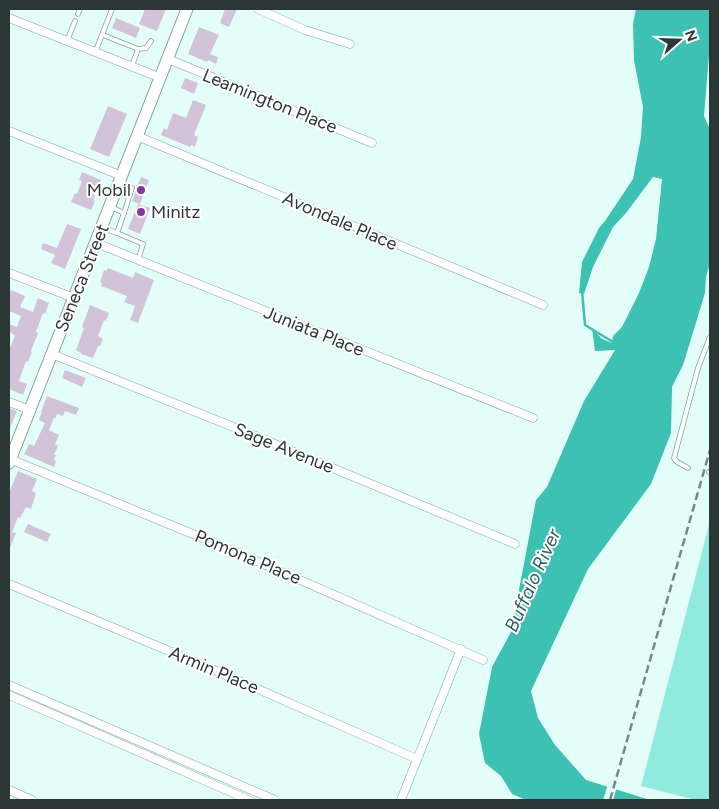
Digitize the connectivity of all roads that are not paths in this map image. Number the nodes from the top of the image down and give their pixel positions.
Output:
1 (80, 9) edge
2 (112, 9) edge
3 (187, 9) edge
4 (258, 9) edge
5 (78, 14) dead end
6 (9, 18) edge
7 (75, 20) dead end
8 (102, 35) junction
9 (67, 41) junction
10 (151, 41) dead end
11 (350, 44) dead end
12 (138, 49) junction
13 (95, 53) junction
14 (168, 58) junction
15 (131, 67) junction
16 (161, 78) junction
17 (9, 131) edge
18 (137, 136) junction
19 (372, 143) dead end
20 (120, 179) junction
21 (110, 207) junction
22 (124, 213) junction
23 (102, 228) junction
24 (117, 233) junction
25 (96, 243) junction
26 (138, 260) junction
27 (9, 272) edge
28 (74, 298) junction
29 (543, 305) dead end
30 (710, 337) edge
31 (52, 354) junction
32 (9, 402) edge
33 (30, 410) junction
34 (533, 418) dead end
35 (10, 461) edge
36 (688, 468) dead end
37 (515, 544) dead end
38 (9, 584) edge
39 (461, 649) junction
40 (483, 660) dead end
41 (9, 685) edge
42 (9, 695) edge
43 (58, 706) junction
44 (54, 715) junction
45 (151, 746) junction
46 (147, 755) junction
47 (417, 759) junction
48 (9, 790) edge
49 (253, 790) junction
50 (22, 798) edge
51 (32, 800) edge
52 (249, 800) edge
53 (275, 800) edge
54 (401, 800) edge

1 - 5 lane
2 - 8 lane
3 - 14 main road, Seneca Street
4 - 11 street
6 - 9 street
7 - 9 lane
8 - 12 lane
8 - 13 lane
9 - 13 street
10 - 12 lane
12 - 15 lane
13 - 15 street
14 - 16 main road, Seneca Street
14 - 19 street, Leamington Place
15 - 16 street
16 - 18 main road, Seneca Street
17 - 20 street
18 - 20 main road, Seneca Street
18 - 29 street, Avondale Place
20 - 21 main road, Seneca Street
20 - 22 lane
21 - 22 lane
21 - 23 main road, Seneca Street
22 - 24 lane
23 - 24 lane
23 - 25 main road, Seneca Street
24 - 26 lane
25 - 26 street, Juniata Place
25 - 28 main road, Seneca Street
26 - 34 street, Juniata Place
27 - 28 street
28 - 31 main road, Seneca Street
30 - 36 lane
31 - 33 main road, Seneca Street
31 - 37 street, Sage Avenue
32 - 33 street
33 - 35 main road, Seneca Street
35 - 39 street, Pomona Place
38 - 47 street, Armin Place
39 - 40 street, Pomona Place
39 - 47 street
41 - 43 street
42 - 44 street
43 - 44 street
43 - 45 street
44 - 46 street
45 - 46 street
45 - 49 street
46 - 52 street
47 - 54 street
48 - 50 street
49 - 52 street
49 - 53 street
50 - 51 street

